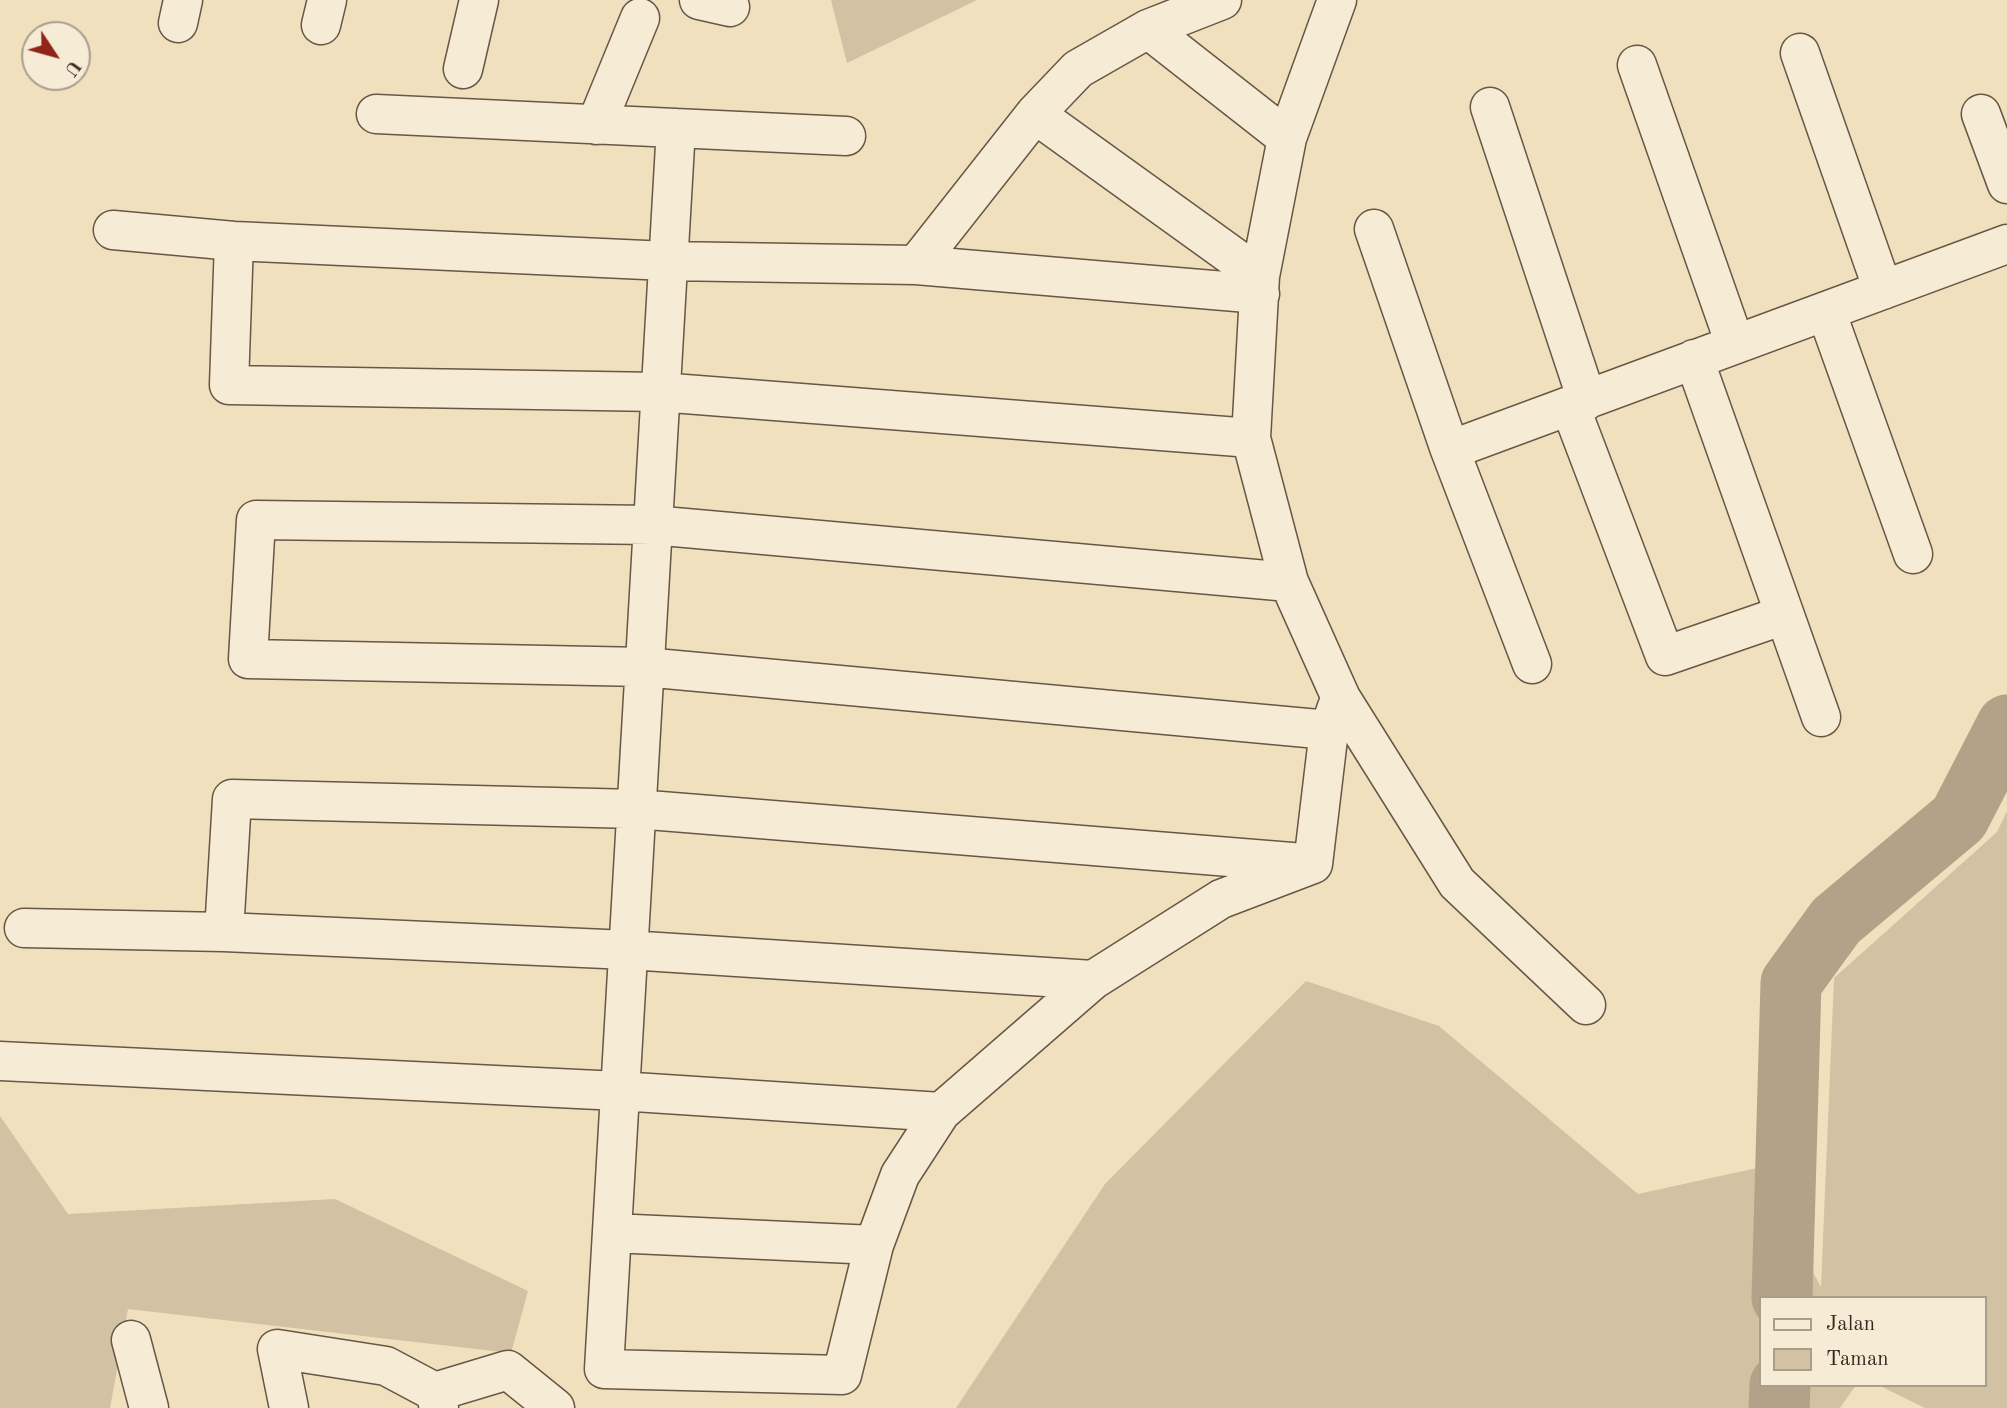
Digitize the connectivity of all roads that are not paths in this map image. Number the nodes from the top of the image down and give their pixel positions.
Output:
1 (479, 0) edge
2 (1222, 0) edge
3 (1337, 0) edge
4 (640, 18) dead end
5 (1148, 29) junction
6 (1800, 53) dead end
7 (1637, 65) dead end
8 (463, 69) dead end
9 (1490, 107) dead end
10 (376, 114) dead end
11 (1035, 114) junction
12 (1981, 114) dead end
13 (596, 125) junction
14 (676, 128) junction
15 (846, 136) dead end
16 (1287, 138) junction
17 (2007, 184) edge
18 (1374, 229) dead end
19 (113, 230) dead end
20 (234, 241) junction
21 (2007, 244) edge
22 (667, 261) junction
23 (916, 265) junction
24 (1260, 285) junction
25 (1883, 290) junction
26 (1826, 311) junction
27 (1735, 344) junction
28 (1694, 359) junction
29 (659, 392) junction
30 (1578, 403) junction
31 (1251, 438) junction
32 (1450, 450) junction
33 (652, 525) junction
34 (1913, 554) dead end
35 (1289, 582) junction
36 (1784, 615) junction
37 (1532, 664) dead end
38 (644, 667) junction
39 (1335, 714) junction
40 (1821, 717) dead end
41 (636, 809) junction
42 (1313, 864) junction
43 (24, 928) dead end
44 (224, 932) junction
45 (628, 950) junction
46 (1093, 980) junction
47 (1586, 1006) dead end
48 (0, 1060) edge
49 (619, 1091) junction
50 (941, 1112) junction
51 (612, 1233) junction
52 (874, 1245) junction
53 (131, 1340) dead end
54 (437, 1400) edge
55 (149, 1408) edge
56 (289, 1408) edge
57 (555, 1408) edge

1 - 8 street
2 - 5 street
3 - 16 street
4 - 13 street
5 - 11 street
5 - 16 street
6 - 25 street
7 - 27 street
9 - 30 street
10 - 13 street
11 - 23 street
11 - 24 street
12 - 17 street
13 - 14 street
14 - 15 street
14 - 22 street
16 - 24 street
18 - 32 street
19 - 20 street
20 - 22 street
20 - 29 street
21 - 25 street
22 - 23 street
22 - 29 street
23 - 24 street
24 - 31 street
25 - 26 street
26 - 27 street
26 - 34 street
27 - 28 street
28 - 30 street
28 - 36 street
29 - 31 street
29 - 33 street
30 - 32 street
30 - 36 street
31 - 35 street
32 - 37 street
33 - 35 street
33 - 38 street
33 - 38 street
35 - 39 street
36 - 40 street
38 - 39 street
38 - 41 street
39 - 42 street
39 - 47 street
41 - 42 street
41 - 44 street
41 - 45 street
42 - 46 street
43 - 44 street
44 - 45 street
45 - 46 street
45 - 49 street
46 - 50 street
48 - 49 street
49 - 50 street
49 - 51 street
50 - 52 street
51 - 52 street
51 - 52 street
53 - 55 street
54 - 56 street
54 - 57 street

